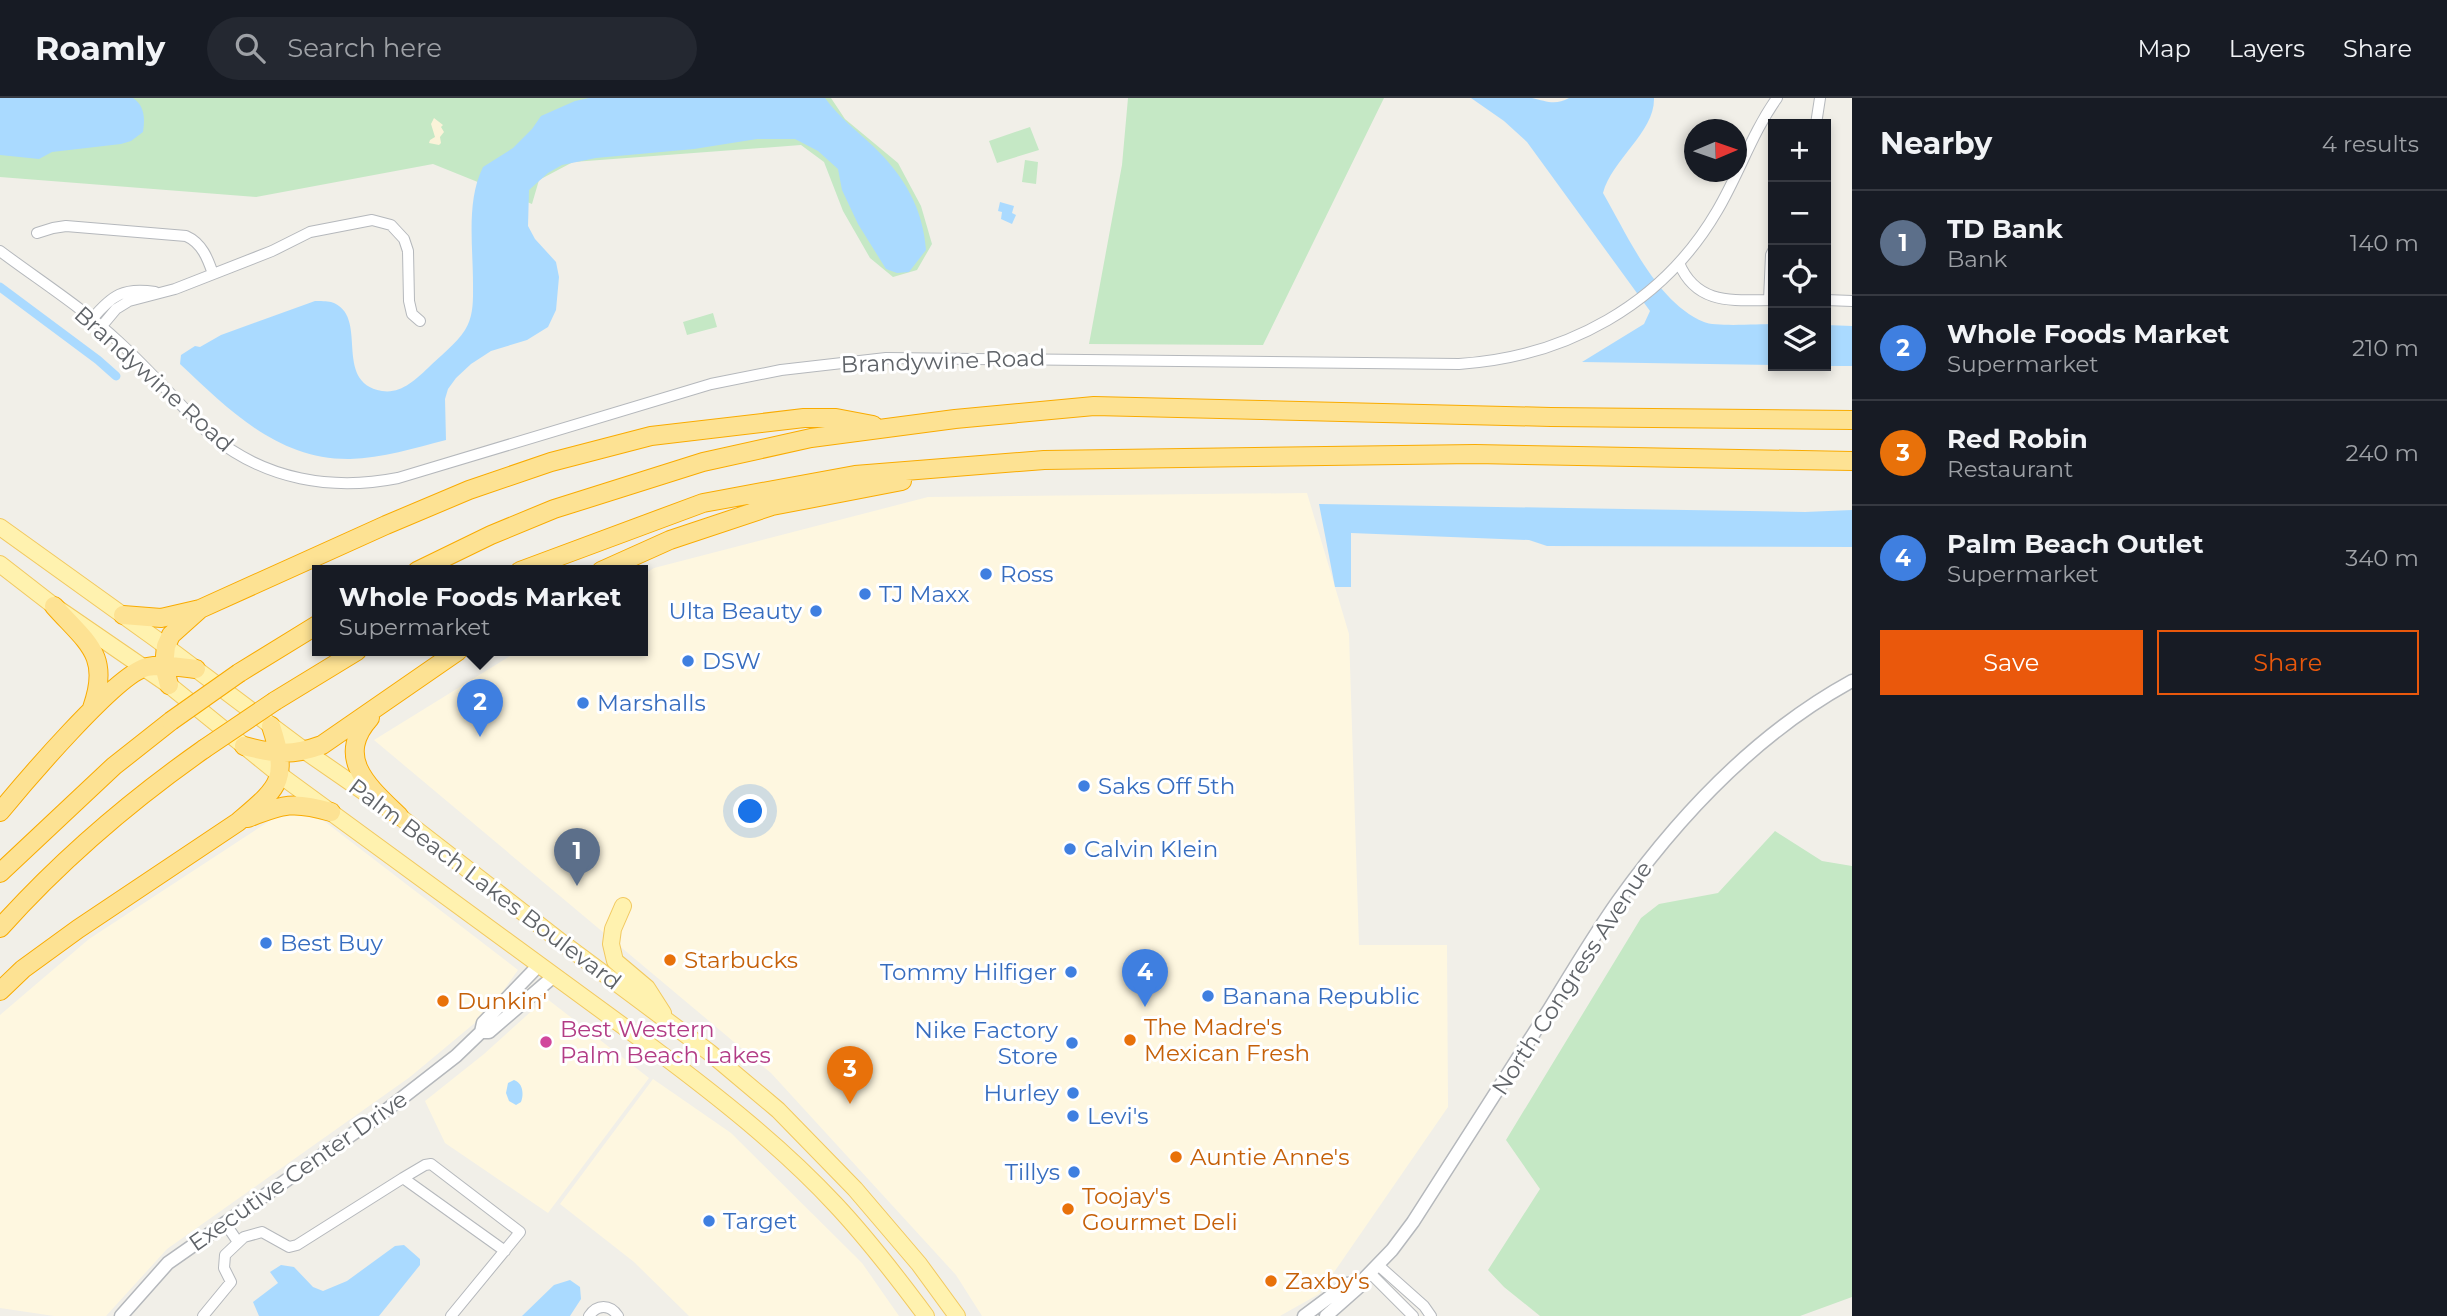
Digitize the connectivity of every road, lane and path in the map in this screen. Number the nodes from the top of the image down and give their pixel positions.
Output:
1 (1777, 98) edge
2 (1820, 98) edge
3 (1817, 119) edge
4 (37, 233) dead end
5 (0, 251) edge
6 (1679, 263) junction
7 (214, 274) junction
8 (159, 293) junction
9 (1768, 300) edge
10 (1831, 300) edge
11 (1852, 301) edge
12 (92, 319) junction
13 (421, 321) dead end
14 (101, 327) junction
15 (1852, 420) edge
16 (890, 429) junction
17 (1044, 460) junction
18 (1852, 461) edge
19 (0, 527) edge
20 (0, 539) edge
21 (34, 551) junction
22 (0, 564) edge
23 (430, 565) edge
24 (536, 565) edge
25 (614, 565) edge
26 (54, 606) junction
27 (200, 610) junction
28 (123, 615) junction
29 (312, 628) edge
30 (166, 646) junction
31 (349, 656) edge
32 (451, 656) edge
33 (164, 666) junction
34 (145, 667) junction
35 (196, 669) junction
36 (1852, 681) edge
37 (169, 685) junction
38 (384, 702) junction
39 (90, 712) junction
40 (271, 726) junction
41 (244, 746) junction
42 (305, 751) junction
43 (281, 754) junction
44 (280, 775) junction
45 (0, 811) edge
46 (331, 812) junction
47 (399, 816) junction
48 (238, 822) junction
49 (0, 873) edge
50 (623, 906) dead end
51 (0, 928) edge
52 (539, 965) junction
53 (554, 976) junction
54 (0, 990) edge
55 (668, 1021) junction
56 (481, 1032) junction
57 (403, 1178) junction
58 (225, 1223) junction
59 (238, 1242) junction
60 (505, 1251) junction
61 (1370, 1273) junction
62 (898, 1278) junction
63 (956, 1315) edge
64 (121, 1316) edge
65 (203, 1316) edge
66 (450, 1316) edge
67 (589, 1316) edge
68 (618, 1316) edge
69 (926, 1316) edge
70 (1304, 1316) edge
71 (1328, 1316) edge
72 (1413, 1316) edge
73 (1431, 1316) edge

1 - 6 street, Brandywine Road
2 - 3 street
4 - 7 street
5 - 12 street, Brandywine Road
6 - 9 street
6 - 14 street, Brandywine Road
7 - 8 street
7 - 13 street
8 - 12 street
8 - 14 street
10 - 11 street
12 - 14 street, Brandywine Road
15 - 16 highway
16 - 23 highway
16 - 27 highway
17 - 18 highway
17 - 24 highway
17 - 25 highway
19 - 21 main road, Palm Beach Lakes Boulevard
20 - 21 main road
21 - 28 main road, Palm Beach Lakes Boulevard
22 - 26 main road, Palm Beach Lakes Boulevard
26 - 34 main road, Palm Beach Lakes Boulevard
26 - 39 highway
27 - 28 highway
27 - 30 highway
28 - 30 main road, Palm Beach Lakes Boulevard
29 - 49 highway, bridge
30 - 33 highway
30 - 35 main road, Palm Beach Lakes Boulevard
31 - 51 highway, bridge
32 - 38 highway
33 - 34 highway
33 - 35 highway
33 - 37 highway
34 - 37 main road, Palm Beach Lakes Boulevard
34 - 39 highway
35 - 40 main road, Palm Beach Lakes Boulevard
36 - 61 street, North Congress Avenue
37 - 41 main road, Palm Beach Lakes Boulevard
38 - 42 highway
38 - 47 highway
39 - 45 highway
40 - 42 main road, Palm Beach Lakes Boulevard
40 - 43 highway
41 - 43 highway
41 - 44 main road, Palm Beach Lakes Boulevard
42 - 43 highway
42 - 47 main road, Palm Beach Lakes Boulevard
43 - 44 highway
44 - 46 main road, Palm Beach Lakes Boulevard
44 - 48 highway
46 - 48 highway
46 - 52 main road, Palm Beach Lakes Boulevard
47 - 55 main road, Palm Beach Lakes Boulevard
48 - 54 highway
50 - 55 main road
52 - 53 main road, Palm Beach Lakes Boulevard
52 - 56 street, Executive Center Drive
53 - 56 street, Executive Center Drive
53 - 62 main road, Palm Beach Lakes Boulevard
55 - 63 main road, Palm Beach Lakes Boulevard
56 - 58 street, Executive Center Drive
57 - 59 street
57 - 60 street
57 - 60 street
58 - 59 street
58 - 64 street, Executive Center Drive
59 - 65 street
60 - 66 street
61 - 70 street, North Congress Avenue
61 - 71 street, North Congress Avenue
61 - 72 street
61 - 73 street
62 - 63 main road
62 - 69 main road, Palm Beach Lakes Boulevard
67 - 68 street

